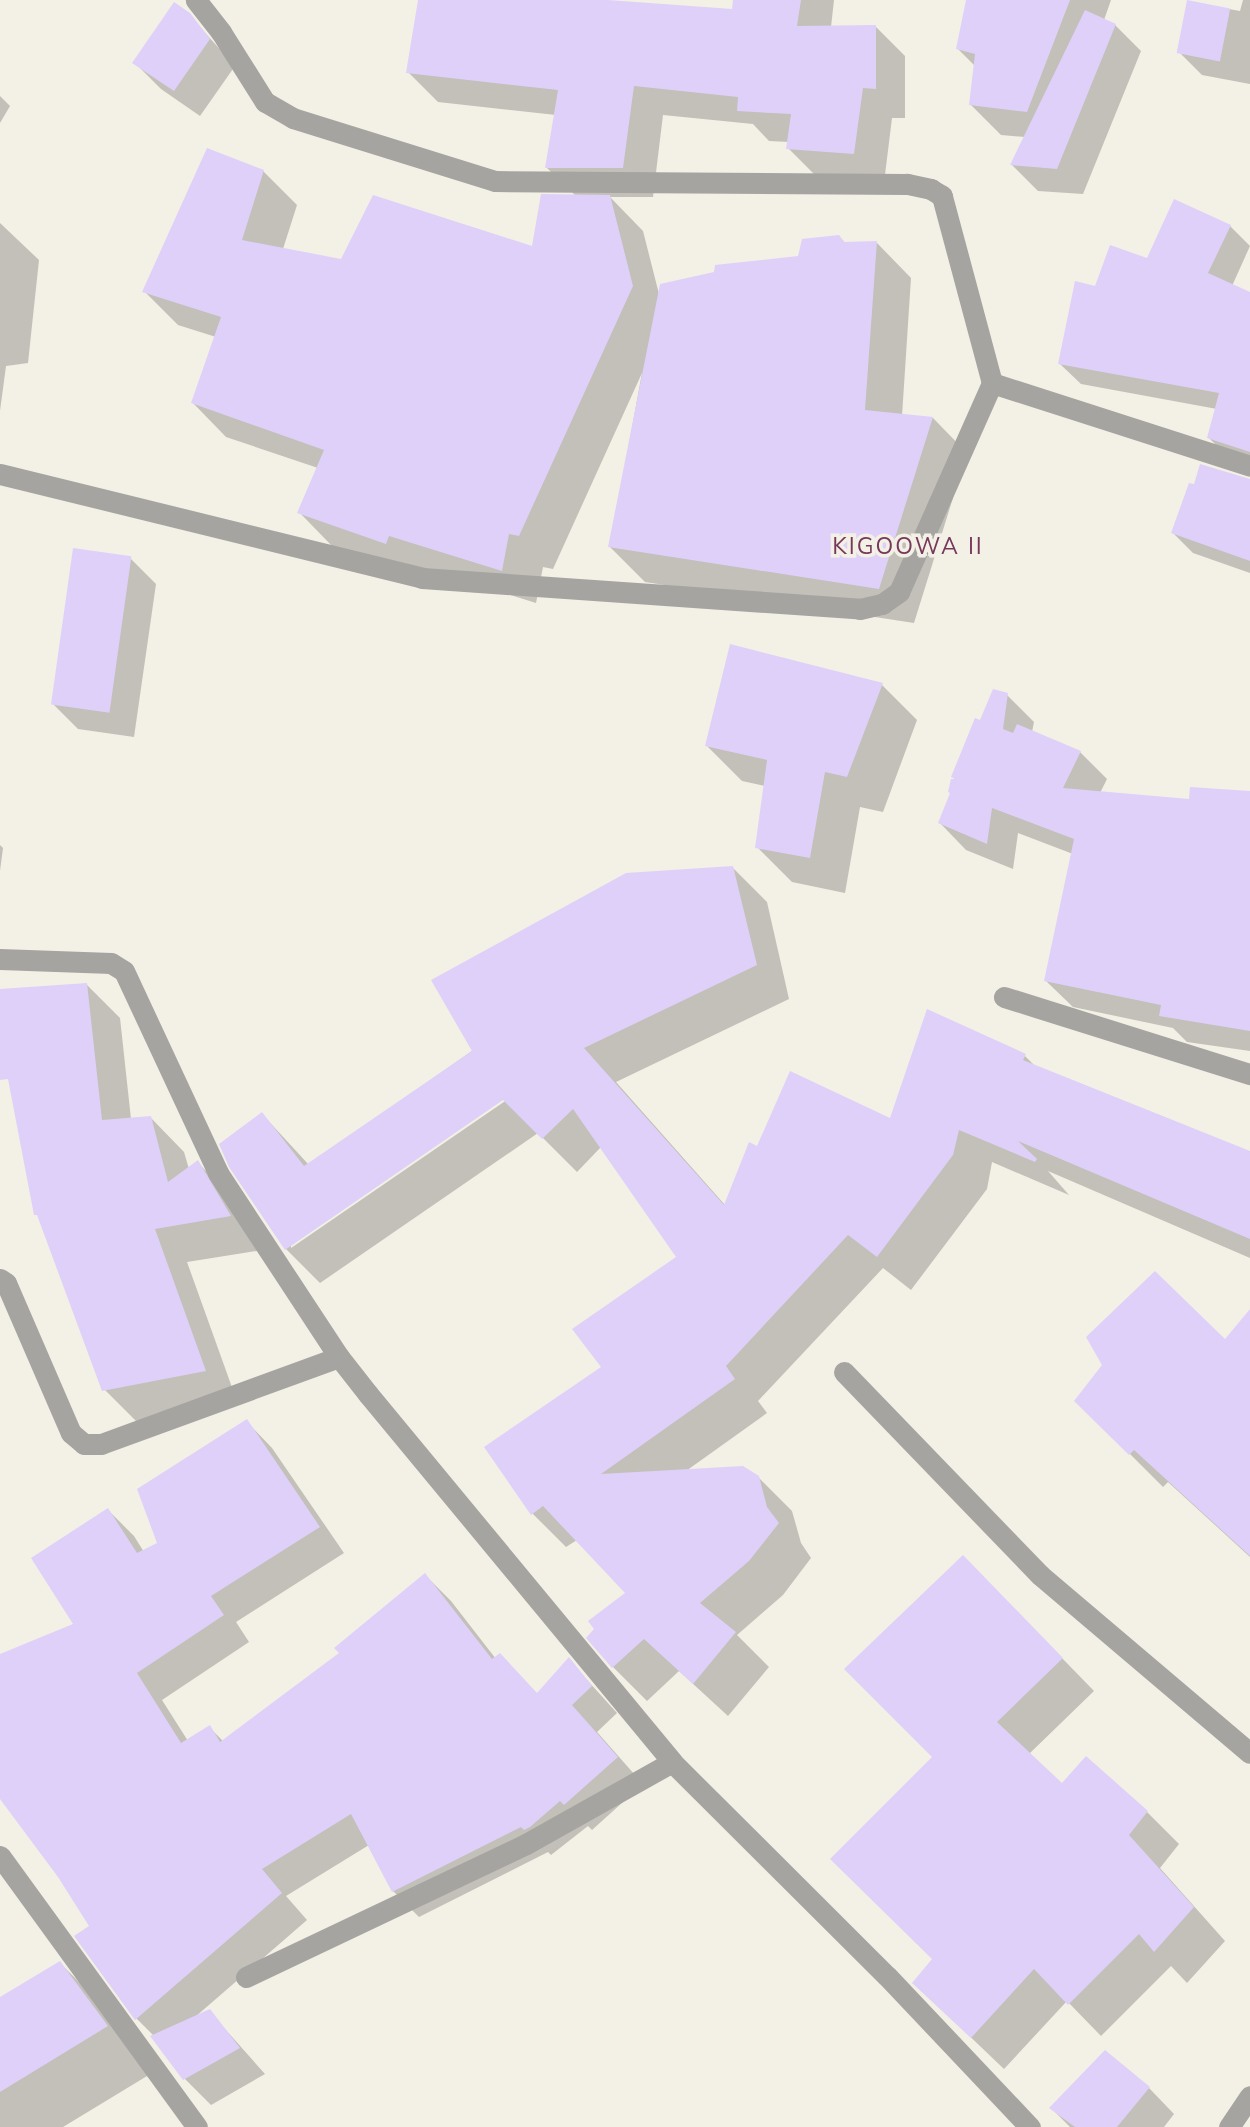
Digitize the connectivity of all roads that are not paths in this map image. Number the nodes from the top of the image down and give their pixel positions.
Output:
1 (196, 0) edge
2 (992, 383) junction
3 (1250, 466) edge
4 (0, 474) edge
5 (0, 958) edge
6 (1004, 997) dead end
7 (1250, 1074) edge
8 (0, 1279) edge
9 (339, 1357) junction
10 (844, 1372) dead end
11 (1250, 1753) edge
12 (672, 1762) junction
13 (0, 1856) edge
14 (246, 1978) dead end
15 (1250, 2096) edge
16 (197, 2127) edge
17 (1030, 2127) edge
18 (1229, 2127) edge

1 - 2 street
2 - 3 street
2 - 4 street
5 - 9 street
6 - 7 street
8 - 9 street
9 - 12 street
10 - 11 street
12 - 14 street
12 - 17 street
13 - 16 street
15 - 18 street

